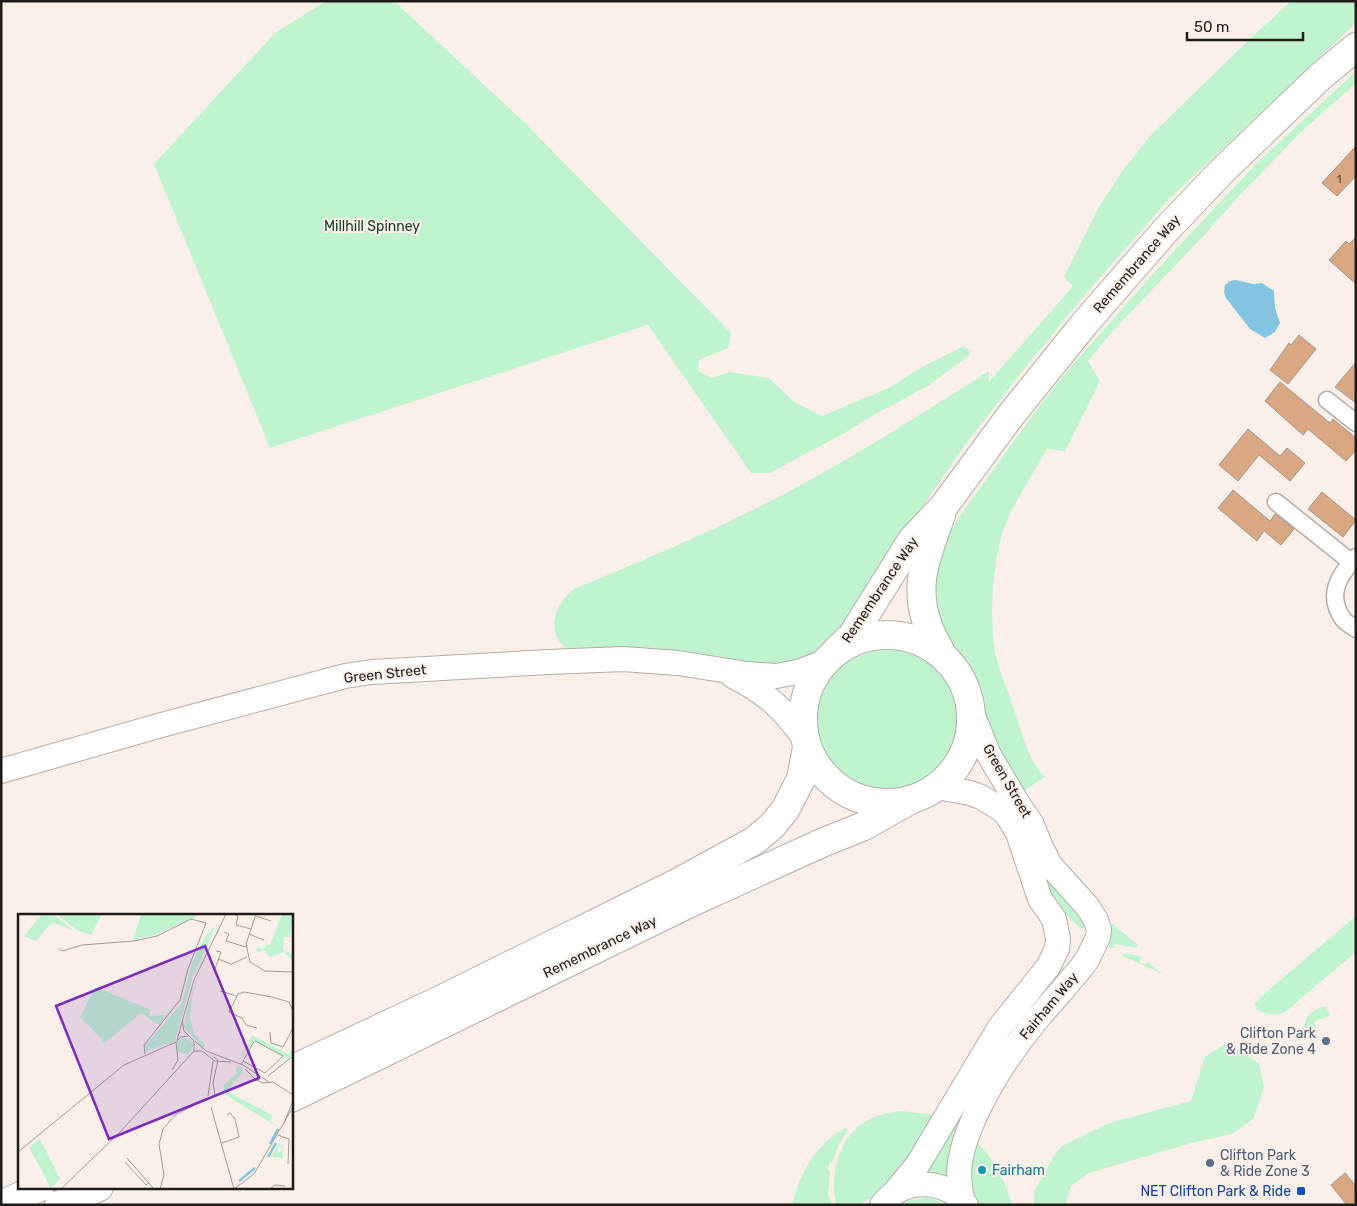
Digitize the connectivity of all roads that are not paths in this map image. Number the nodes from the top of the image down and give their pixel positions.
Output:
1 (1356, 47) edge
2 (1327, 400) dead end
3 (1356, 424) edge
4 (1276, 502) dead end
5 (944, 506) junction
6 (1354, 560) edge
7 (1356, 629) edge
8 (942, 655) junction
9 (831, 656) junction
10 (720, 670) junction
11 (971, 711) junction
12 (806, 744) junction
13 (1, 770) edge
14 (937, 787) junction
15 (910, 800) junction
16 (1031, 823) joint
17 (1054, 919) joint
18 (292, 1070) edge
19 (292, 1098) edge
20 (38, 1188) edge
21 (97, 1188) edge
22 (885, 1201) edge
23 (964, 1202) edge
24 (1, 1205) edge
25 (59, 1205) edge

1 - 5 highway, Remembrance Way
2 - 3 street
4 - 6 street
5 - 8 highway, Remembrance Way
5 - 9 highway, Remembrance Way
6 - 7 street
8 - 9 highway
8 - 11 highway
9 - 10 street, Green Street
9 - 12 highway
10 - 12 street, Green Street
10 - 13 street, Green Street
11 - 14 highway
11 - 16 street, Green Street
12 - 15 highway
12 - 18 highway, Remembrance Way
14 - 15 highway
14 - 17 street, Green Street
15 - 19 highway, Remembrance Way
16 - 23 street, Fairham Way
17 - 22 street, Fairham Way
20 - 24 highway
21 - 25 highway
22 - 23 street

